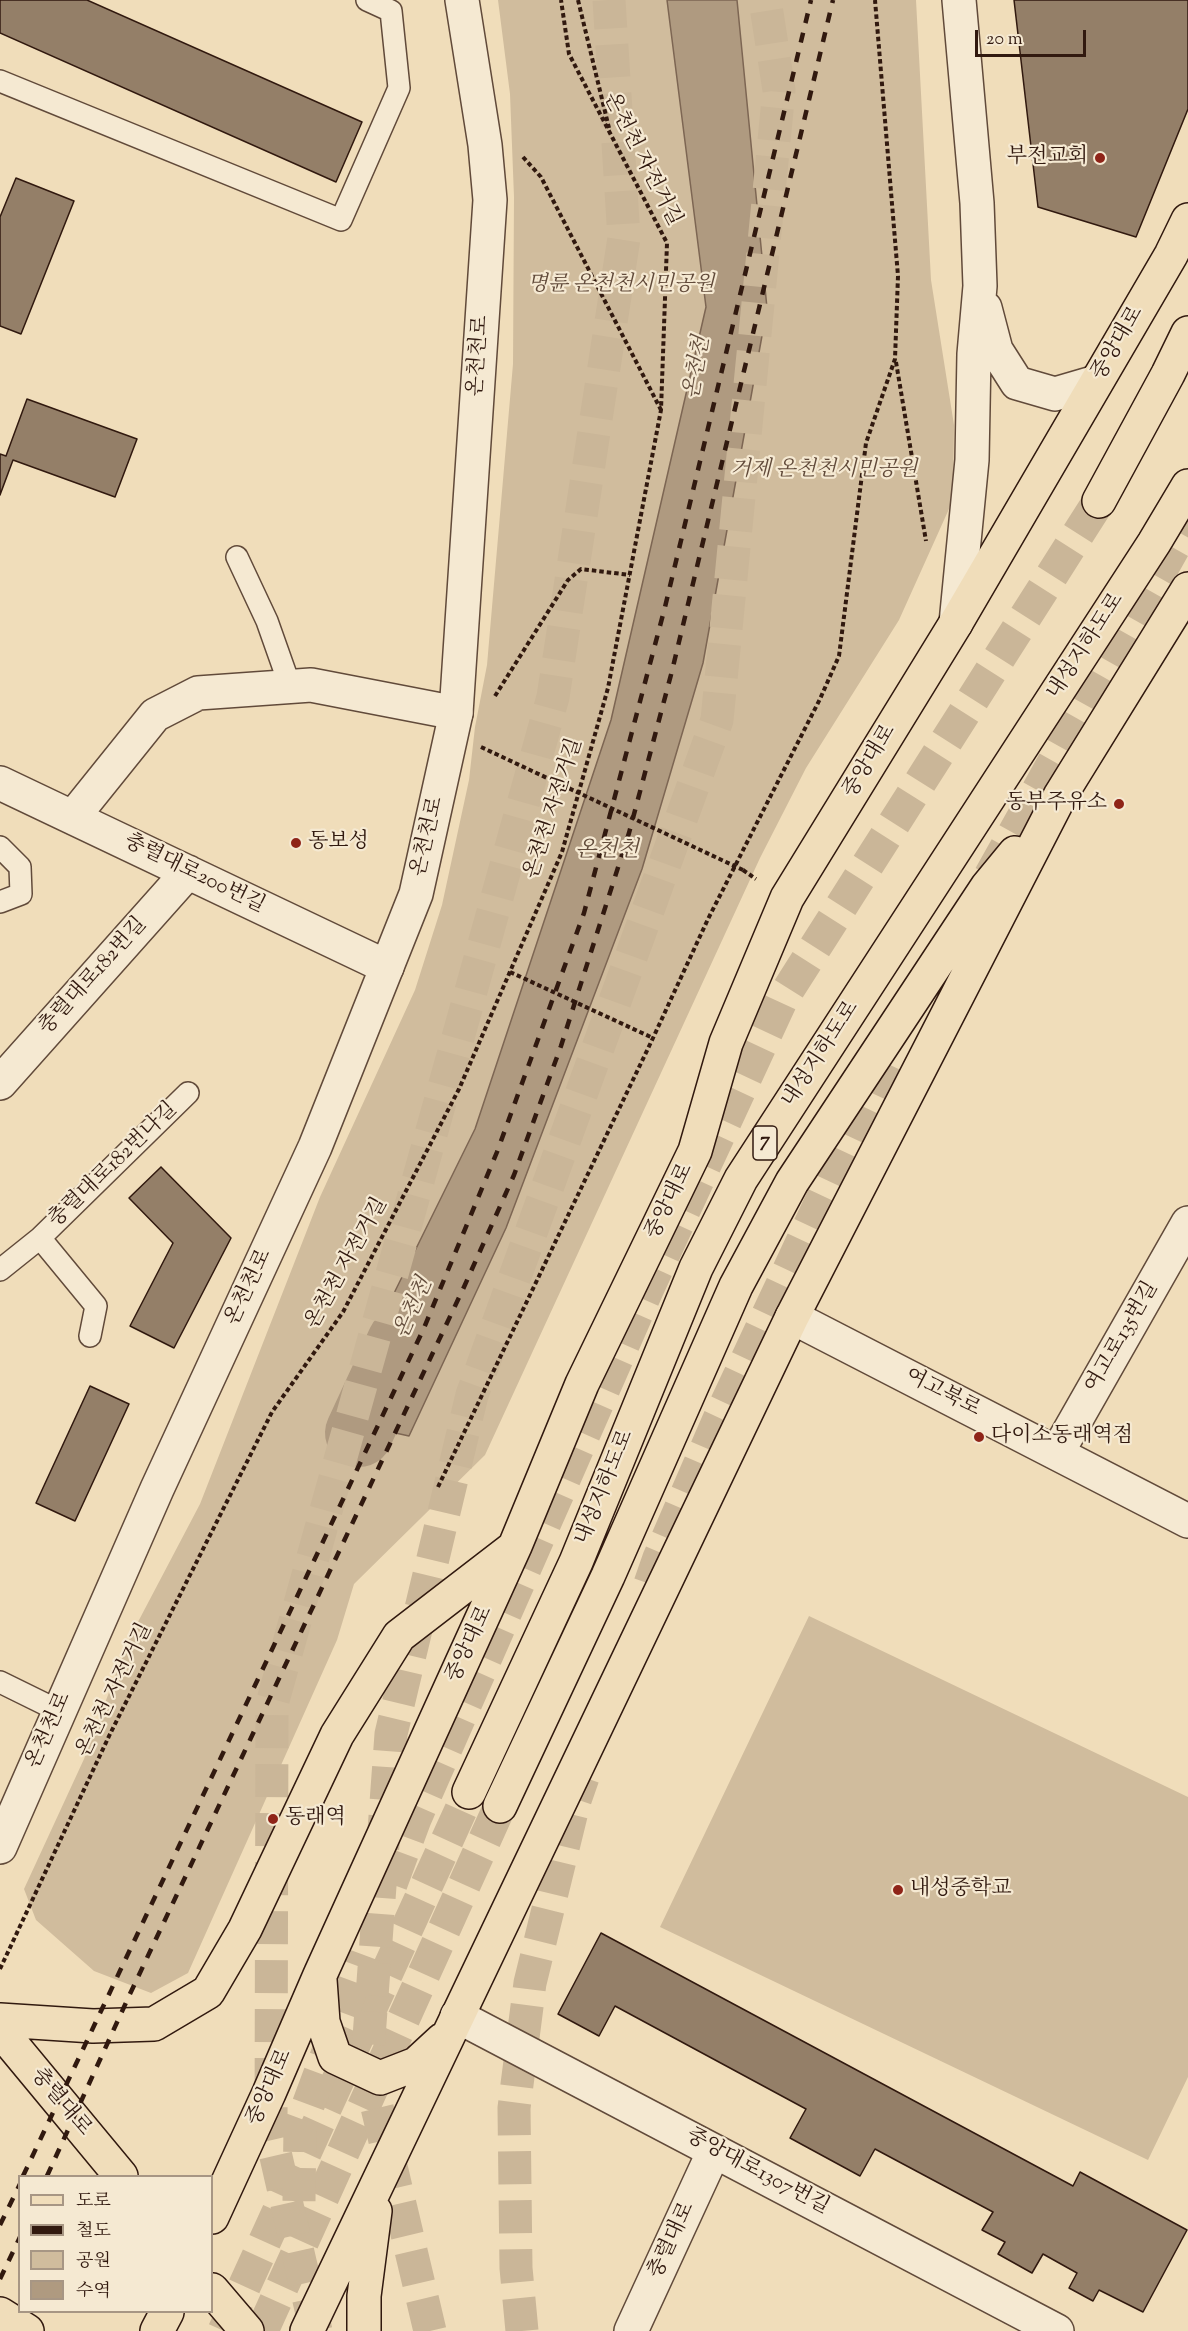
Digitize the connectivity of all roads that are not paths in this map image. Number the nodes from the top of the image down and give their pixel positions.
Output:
1 (367, 0) edge
2 (462, 0) edge
3 (959, 0) edge
4 (0, 81) edge
5 (1188, 220) edge
6 (980, 286) junction
7 (1188, 333) edge
8 (1096, 382) junction
9 (1188, 486) edge
10 (1099, 501) tunnel mouth
11 (237, 557) dead end
12 (1188, 590) edge
13 (956, 623) junction
14 (291, 686) junction
15 (456, 713) junction
16 (0, 783) edge
17 (1060, 796) junction
18 (73, 818) junction
19 (0, 847) edge
20 (188, 872) junction
21 (0, 902) edge
22 (387, 967) junction
23 (0, 1083) edge
24 (188, 1093) dead end
25 (1188, 1223) edge
26 (40, 1238) junction
27 (0, 1270) edge
28 (792, 1317) junction
29 (90, 1336) dead end
30 (1057, 1453) junction
31 (1188, 1521) edge
32 (515, 1546) junction
33 (0, 1682) edge
34 (59, 1711) junction
35 (469, 1792) tunnel mouth
36 (500, 1806) tunnel mouth
37 (0, 1847) edge
38 (320, 1975) junction
39 (0, 2020) edge
40 (453, 2025) junction
41 (0, 2030) edge
42 (714, 2151) junction
43 (121, 2175) edge
44 (380, 2181) junction
45 (213, 2215) edge
46 (213, 2291) edge
47 (166, 2313) edge
48 (0, 2314) edge
49 (27, 2331) edge
50 (157, 2331) edge
51 (246, 2331) edge
52 (307, 2331) edge
53 (364, 2331) edge
54 (631, 2331) edge
55 (1057, 2331) edge

1 - 4 lane
2 - 15 street, 온천천로
3 - 6 street
5 - 8 main road, 중앙대로
6 - 8 street
6 - 13 street
7 - 10 main road
8 - 13 main road, 중앙대로
9 - 35 main road, 내성지하도로 / 7
11 - 14 lane
12 - 17 main road
13 - 32 main road, 중앙대로
14 - 15 street
14 - 18 street
15 - 22 street, 온천천로
16 - 18 street, 충렬대로200번길
17 - 28 main road
17 - 36 main road, 내성지하도로 / 7
18 - 20 street, 충렬대로200번길
19 - 21 lane
20 - 22 street, 충렬대로200번길
20 - 23 street, 충렬대로182번길
22 - 34 street, 온천천로
24 - 26 lane, 충렬대로182번나길
25 - 30 street, 여고로135번길
26 - 27 lane, 충렬대로182번나길
26 - 29 lane, 충렬대로182번나길
28 - 30 street, 여고북로
28 - 40 main road
30 - 31 street, 여고북로
32 - 38 main road, 중앙대로
32 - 39 main road
33 - 34 lane
34 - 37 street, 온천천로
38 - 40 main road
38 - 45 main road, 중앙대로
40 - 42 street, 중앙대로1307번길
40 - 44 main road
41 - 43 main road, 충렬대로
42 - 54 street, 충렬대로
42 - 55 street, 중앙대로1307번길
44 - 52 main road
44 - 53 main road
46 - 51 main road
47 - 50 main road
48 - 49 main road

